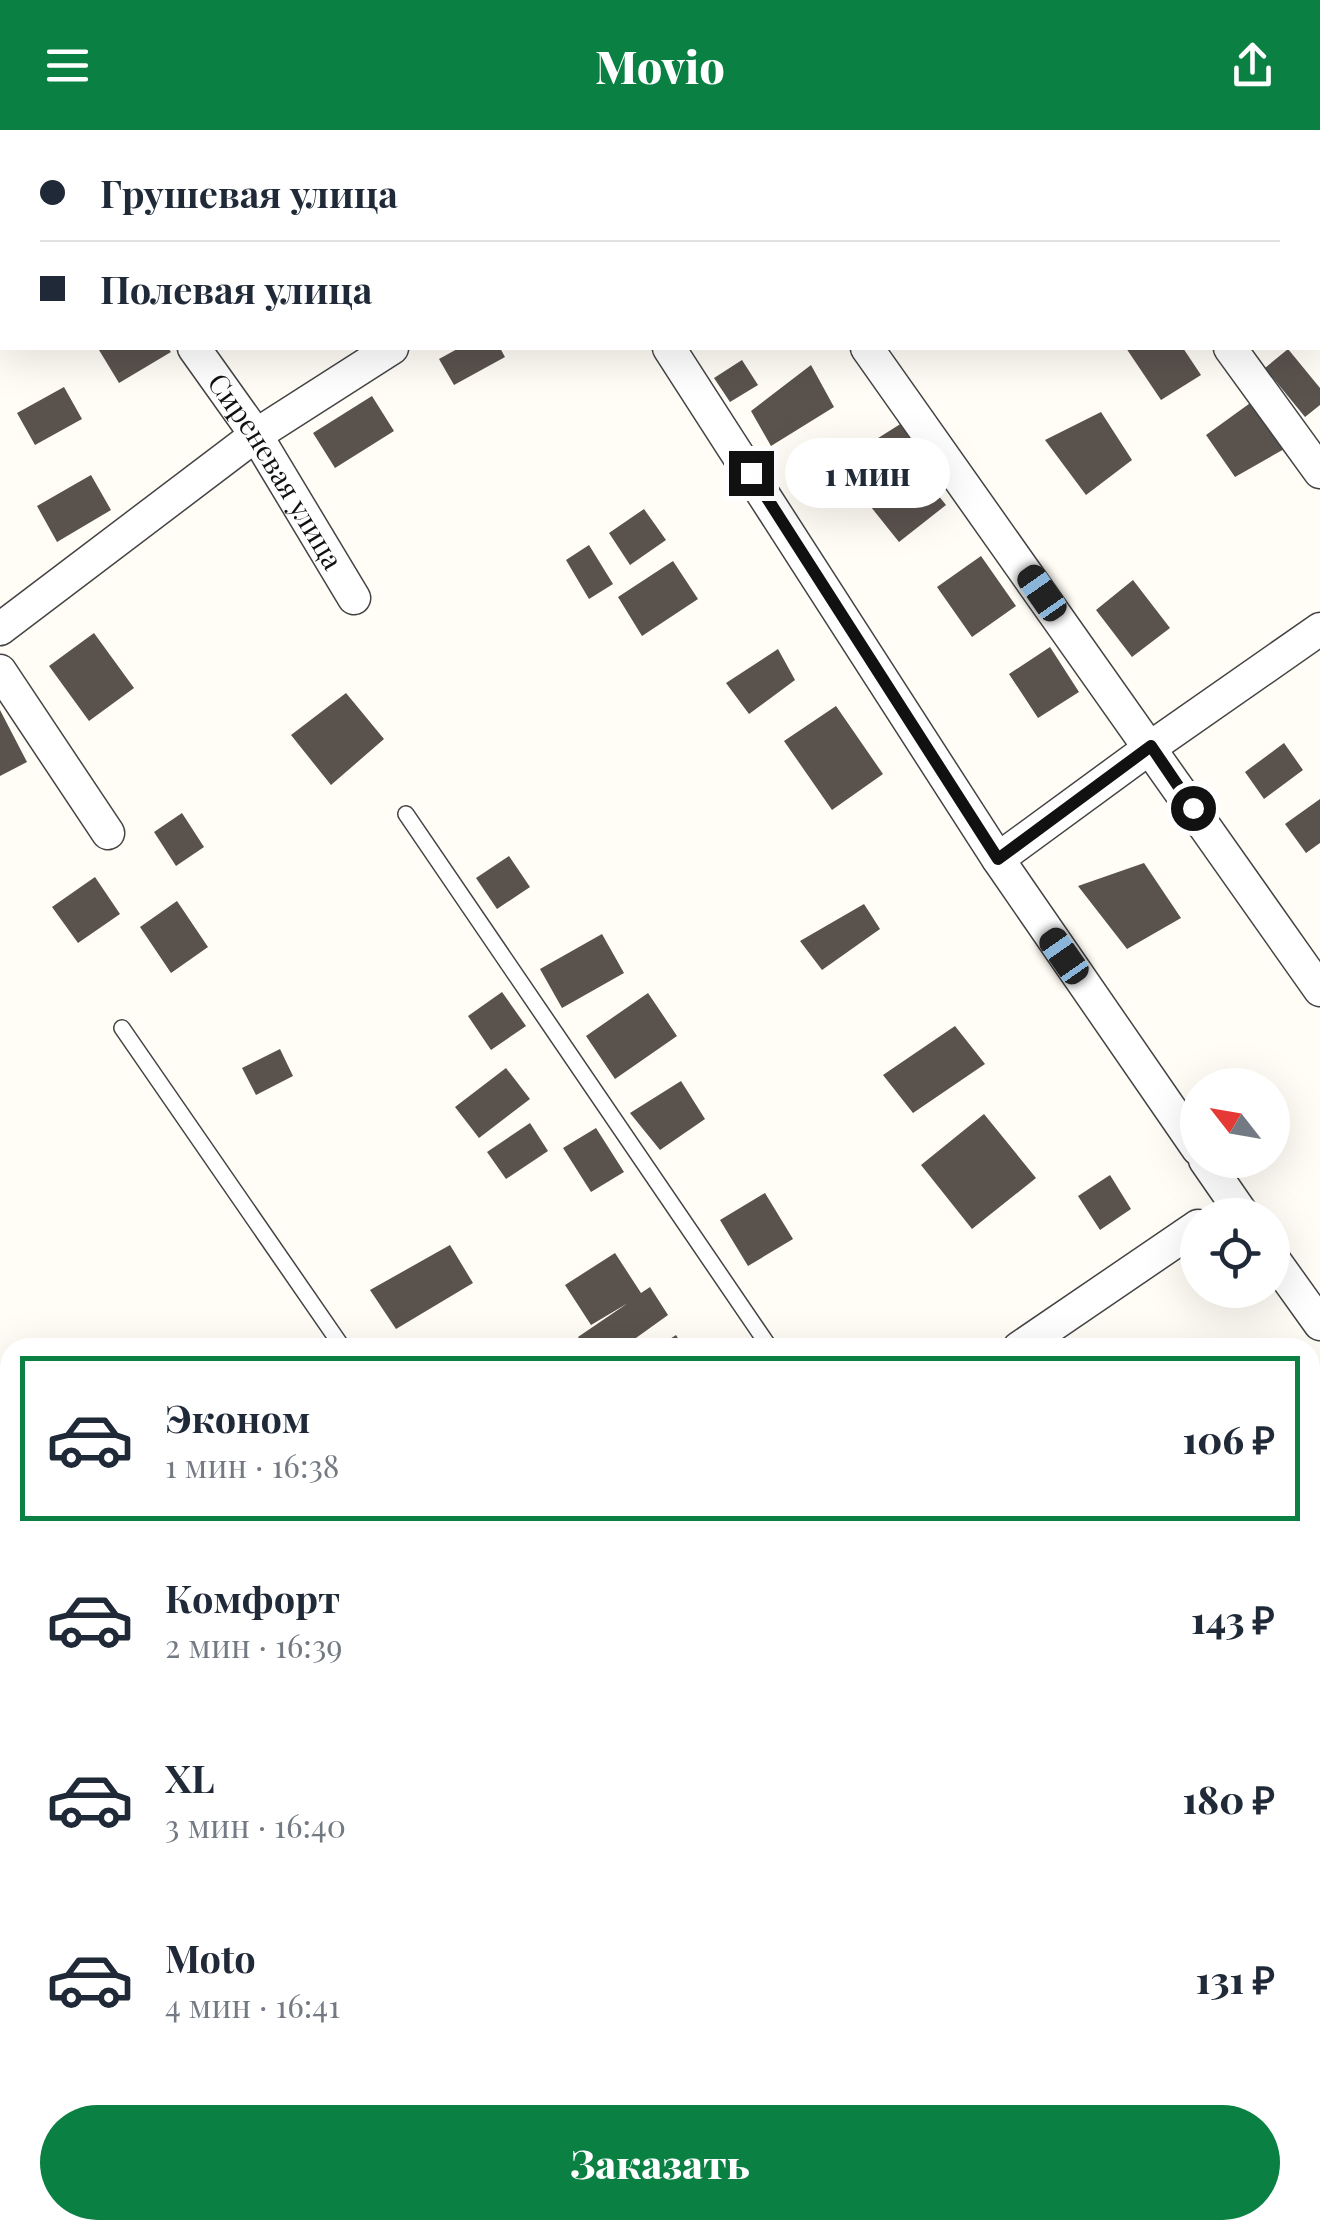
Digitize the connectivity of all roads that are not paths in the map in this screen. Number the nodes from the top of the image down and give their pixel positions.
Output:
1 (195, 350) edge
2 (389, 350) edge
3 (670, 350) edge
4 (868, 350) edge
5 (1231, 350) edge
6 (256, 435) junction
7 (1320, 472) edge
8 (354, 598) dead end
9 (0, 629) edge
10 (1320, 629) edge
11 (0, 672) edge
12 (1151, 746) junction
13 (406, 814) dead end
14 (108, 833) dead end
15 (998, 859) junction
16 (1320, 990) edge
17 (122, 1028) dead end
18 (1180, 1123) edge
19 (1180, 1238) edge
20 (1290, 1282) edge
21 (1320, 1324) edge
22 (337, 1338) edge
23 (763, 1338) edge
24 (1035, 1338) edge

1 - 6 street, Сиреневая улица
2 - 6 street
3 - 15 street
4 - 12 street
5 - 7 street
6 - 8 street, Сиреневая улица
6 - 9 street
10 - 12 street
11 - 14 street
12 - 15 street
12 - 16 street
13 - 23 lane
15 - 18 street
17 - 22 lane
19 - 24 street
20 - 21 street

